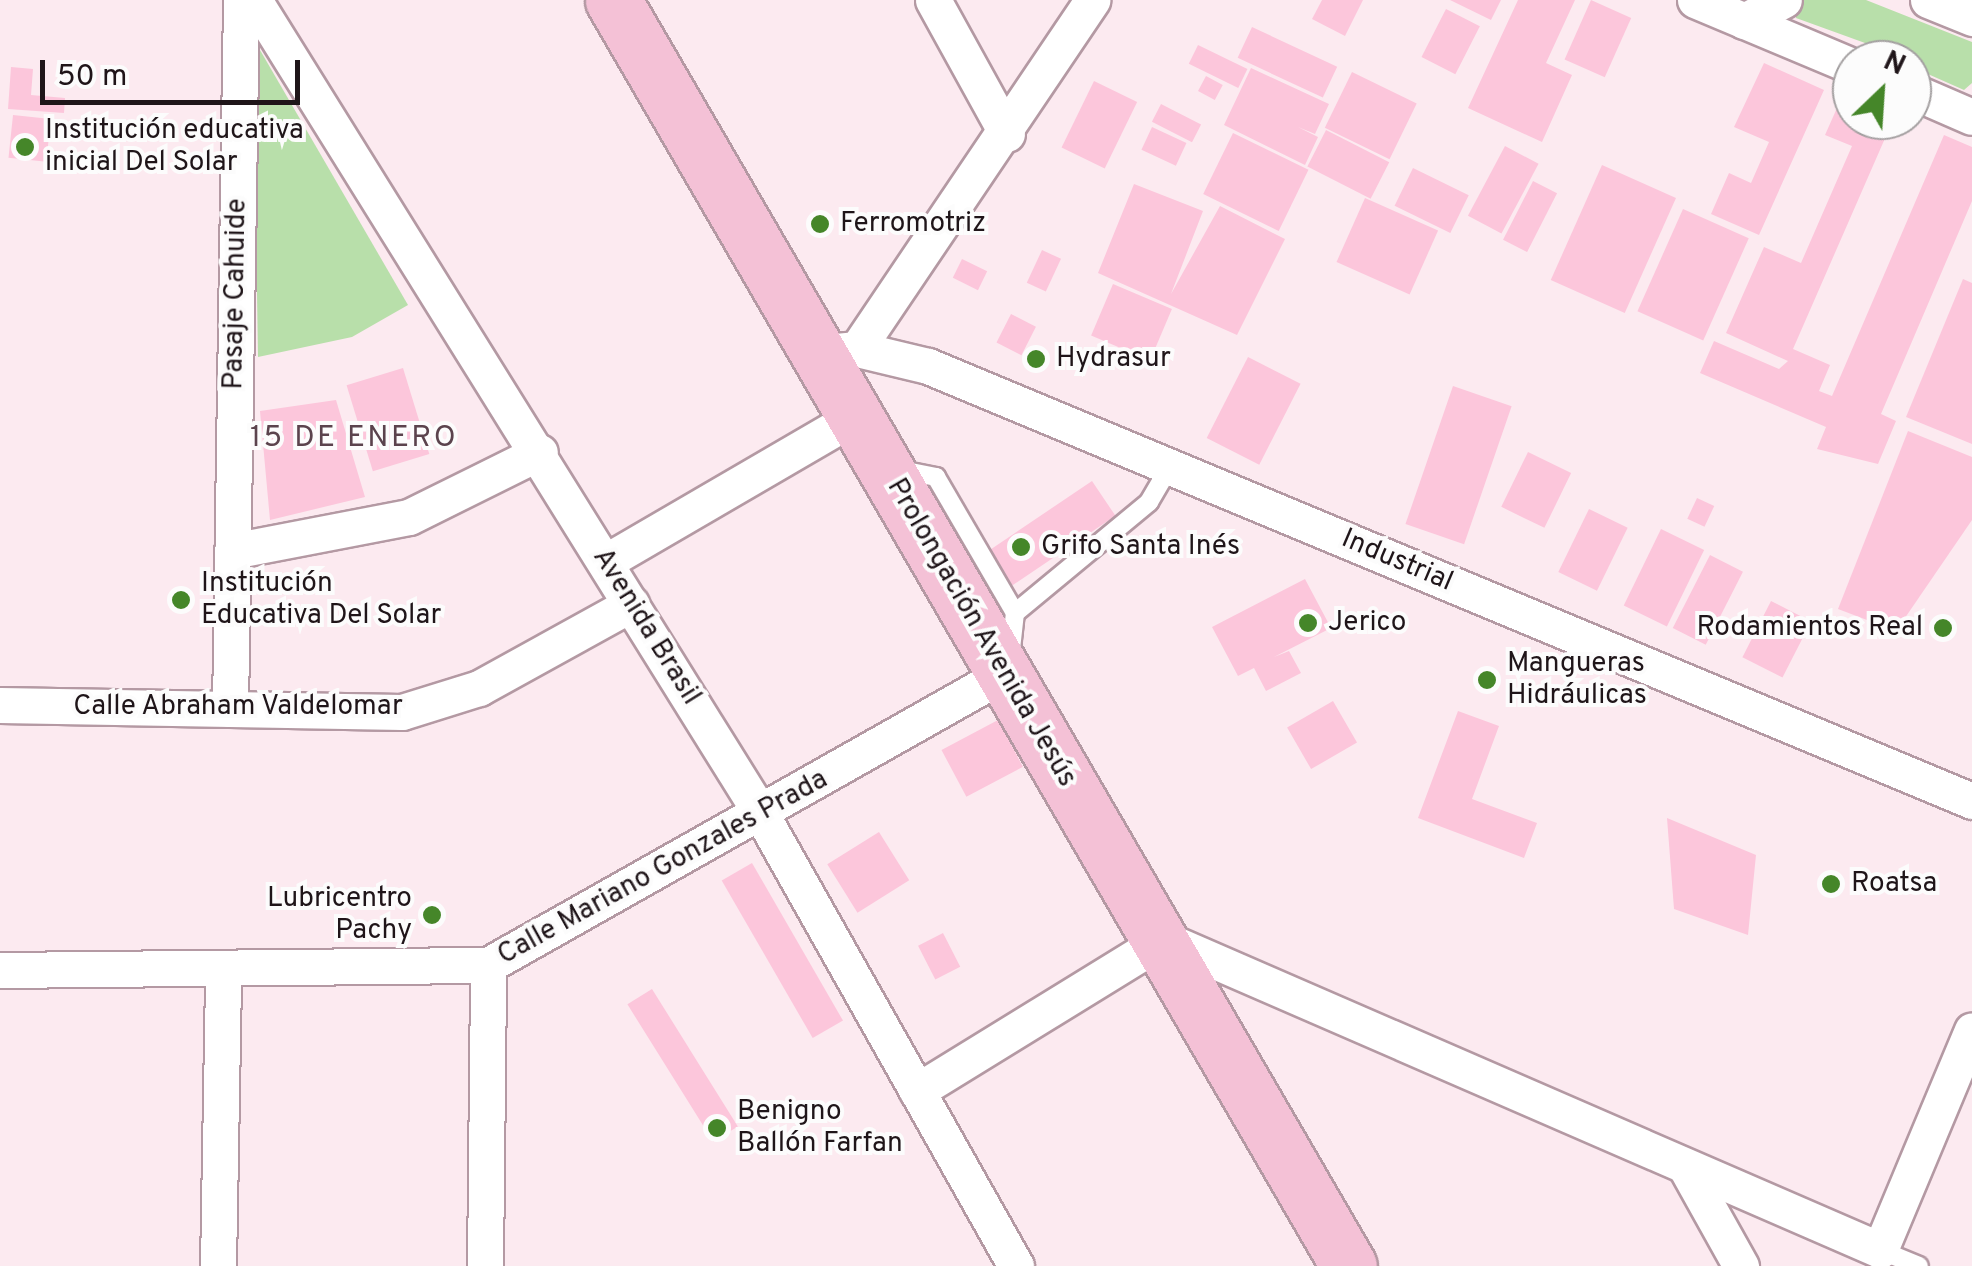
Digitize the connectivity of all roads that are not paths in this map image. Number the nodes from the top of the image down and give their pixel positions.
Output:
1 (241, 0) edge
2 (254, 0) edge
3 (613, 0) edge
4 (933, 0) edge
5 (1092, 0) edge
6 (1695, 0) edge
7 (1784, 0) edge
8 (1928, 0) edge
9 (1972, 18) edge
10 (1744, 21) junction
11 (1832, 58) edge
12 (1932, 99) edge
13 (1972, 116) edge
14 (1007, 134) junction
15 (836, 351) junction
16 (854, 417) junction
17 (540, 452) junction
18 (1170, 466) junction
19 (886, 470) junction
20 (232, 551) junction
21 (605, 562) junction
22 (632, 604) junction
23 (1016, 613) junction
24 (1000, 676) junction
25 (0, 705) edge
26 (230, 709) junction
27 (1972, 801) edge
28 (761, 814) junction
29 (1164, 939) junction
30 (488, 965) junction
31 (223, 968) junction
32 (0, 970) edge
33 (1972, 1030) edge
34 (918, 1091) junction
35 (1685, 1166) junction
36 (1880, 1250) junction
37 (218, 1266) edge
38 (486, 1266) edge
39 (1016, 1266) edge
40 (1349, 1266) edge
41 (1740, 1266) edge
42 (1919, 1266) edge

1 - 20 street, Pasaje Cahuide
2 - 17 street, Avenida Brasil
3 - 15 main road, Prolongación Avenida Jesús
4 - 14 street
5 - 14 street
6 - 10 street
7 - 10 street
8 - 9 street
10 - 11 street
12 - 13 street
14 - 15 street
15 - 16 main road, Prolongación Avenida Jesús
15 - 18 street, Industrial
16 - 19 main road, Prolongación Avenida Jesús
16 - 21 street
17 - 20 street
17 - 21 street, Avenida Brasil
18 - 23 lane
18 - 27 street, Industrial
19 - 23 lane
19 - 24 main road, Prolongación Avenida Jesús
20 - 26 street, Pasaje Cahuide
21 - 22 street, Avenida Brasil
22 - 26 street, Calle Abraham Valdelomar
22 - 28 street, Avenida Brasil
23 - 24 lane
24 - 28 street, Calle Mariano Gonzales Prada
24 - 29 main road, Prolongación Avenida Jesús
25 - 26 street, Calle Abraham Valdelomar
28 - 30 street, Calle Mariano Gonzales Prada
28 - 34 street, Avenida Brasil
29 - 34 street
29 - 35 street
29 - 40 main road, Prolongación Avenida Jesús
30 - 31 street, Calle Mariano Gonzales Prada
30 - 38 street
31 - 32 street, Calle Mariano Gonzales Prada
31 - 37 street
33 - 36 street
34 - 39 street, Avenida Brasil
35 - 36 street
35 - 41 street
36 - 42 lane

